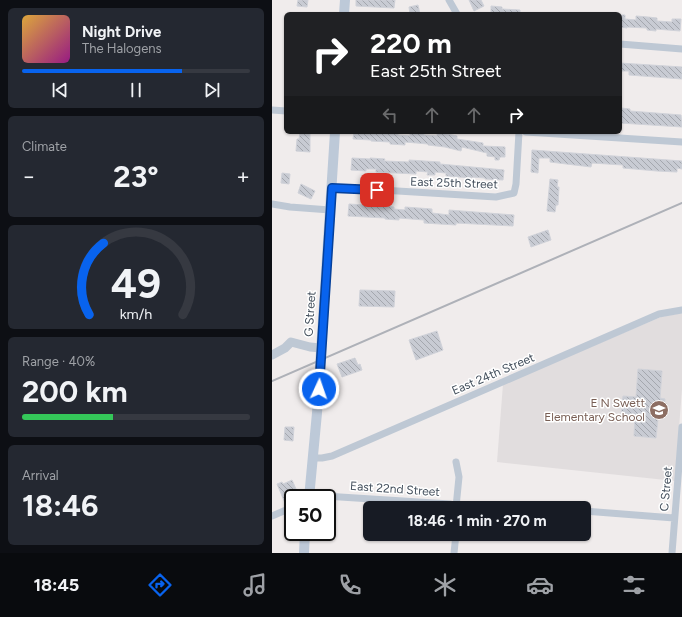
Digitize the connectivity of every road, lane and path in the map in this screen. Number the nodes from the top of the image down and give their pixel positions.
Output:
1 (345, 0) edge
2 (449, 0) edge
3 (344, 12) edge
4 (456, 12) edge
5 (622, 44) edge
6 (682, 49) edge
7 (272, 110) edge
8 (284, 111) edge
9 (335, 134) edge
10 (519, 134) edge
11 (557, 134) edge
12 (682, 142) edge
13 (332, 188) junction
14 (272, 204) edge
15 (330, 210) junction
16 (682, 310) edge
17 (321, 348) junction
18 (272, 355) edge
19 (682, 427) edge
20 (313, 458) junction
21 (456, 462) dead end
22 (310, 489) edge
23 (336, 498) edge
24 (397, 501) edge
25 (457, 501) edge
26 (679, 509) edge
27 (284, 511) edge
28 (591, 512) edge
29 (272, 516) edge
30 (674, 518) junction
31 (305, 541) edge
32 (455, 541) edge
33 (304, 553) edge
34 (454, 553) edge
35 (672, 553) edge

1 - 3 main road
2 - 4 street
5 - 6 street
7 - 8 street
9 - 13 main road, G Street
10 - 13 street, East 25th Street
11 - 12 street
13 - 15 main road, G Street
14 - 15 street
15 - 17 main road, G Street
16 - 20 street, East 24th Street
17 - 18 street
17 - 20 main road, G Street
19 - 26 street, C Street
20 - 22 main road, G Street
21 - 25 street
23 - 24 street, East 22nd Street
26 - 30 street, C Street
27 - 29 street
28 - 30 street
30 - 35 street, C Street
31 - 33 main road
32 - 34 street

